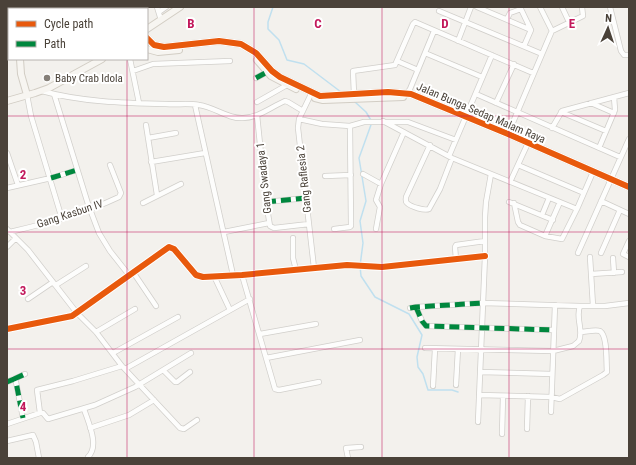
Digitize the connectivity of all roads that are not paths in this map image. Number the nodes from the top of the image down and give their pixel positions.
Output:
1 (166, 7) edge
2 (180, 7) edge
3 (471, 7) edge
4 (478, 7) edge
5 (540, 7) edge
6 (562, 7) edge
7 (582, 7) edge
8 (610, 7) edge
9 (520, 8) edge
10 (158, 9) edge
11 (491, 10) edge
12 (439, 11) dead end
13 (507, 19) junction
14 (162, 20) junction
15 (465, 22) junction
16 (570, 22) junction
17 (148, 28) edge
18 (531, 30) junction
19 (434, 31) junction
20 (552, 31) junction
21 (148, 39) edge
22 (458, 41) junction
23 (524, 46) junction
24 (148, 49) edge
25 (425, 53) junction
26 (542, 54) junction
27 (492, 55) junction
28 (629, 55) edge
29 (20, 60) edge
30 (100, 60) edge
31 (130, 60) edge
32 (230, 61) dead end
33 (397, 61) junction
34 (514, 64) junction
35 (418, 70) junction
36 (133, 71) junction
37 (267, 72) junction
38 (533, 73) junction
39 (482, 76) junction
40 (256, 78) dead end
41 (287, 85) junction
42 (42, 91) junction
43 (629, 93) edge
44 (54, 94) junction
45 (311, 94) junction
46 (476, 94) junction
47 (27, 95) junction
48 (410, 95) junction
49 (349, 96) junction
50 (614, 97) junction
51 (7, 101) edge
52 (257, 102) dead end
53 (139, 103) junction
54 (496, 103) junction
55 (591, 103) junction
56 (195, 104) junction
57 (303, 111) junction
58 (517, 112) junction
59 (561, 112) junction
60 (614, 113) junction
61 (257, 115) junction
62 (466, 117) junction
63 (299, 118) junction
64 (383, 121) junction
65 (146, 125) dead end
66 (350, 126) junction
67 (552, 128) junction
68 (606, 131) junction
69 (404, 132) junction
70 (176, 133) dead end
71 (508, 134) junction
72 (148, 138) junction
73 (629, 139) edge
74 (456, 140) junction
75 (528, 143) junction
76 (430, 145) junction
77 (599, 148) junction
78 (7, 153) edge
79 (205, 153) junction
80 (450, 157) junction
81 (620, 157) junction
82 (151, 162) junction
83 (110, 165) dead end
84 (518, 165) junction
85 (77, 170) junction
86 (593, 172) junction
87 (363, 174) dead end
88 (491, 174) junction
89 (350, 175) junction
90 (325, 176) dead end
91 (51, 178) junction
92 (611, 179) junction
93 (510, 182) junction
94 (181, 184) dead end
95 (381, 184) junction
96 (18, 185) junction
97 (629, 187) edge
98 (7, 188) edge
99 (584, 193) junction
100 (157, 195) junction
101 (306, 198) junction
102 (549, 198) junction
103 (601, 201) junction
104 (266, 202) junction
105 (560, 202) junction
106 (143, 203) dead end
107 (577, 209) junction
108 (90, 210) junction
109 (620, 210) junction
110 (629, 214) edge
111 (542, 215) junction
112 (62, 219) junction
113 (553, 220) junction
114 (269, 223) junction
115 (309, 224) junction
116 (334, 229) dead end
117 (376, 229) dead end
118 (8, 230) edge
119 (224, 232) junction
120 (545, 236) junction
121 (16, 238) junction
122 (293, 238) dead end
123 (485, 241) junction
124 (629, 241) edge
125 (7, 247) edge
126 (578, 253) dead end
127 (601, 253) dead end
128 (485, 256) junction
129 (590, 257) dead end
130 (629, 257) edge
131 (613, 258) dead end
132 (456, 259) junction
133 (86, 266) dead end
134 (314, 268) junction
135 (296, 270) junction
136 (622, 272) dead end
137 (614, 273) junction
138 (131, 274) junction
139 (591, 274) junction
140 (232, 275) junction
141 (242, 275) junction
142 (214, 276) junction
143 (54, 283) junction
144 (28, 299) dead end
145 (250, 299) junction
146 (482, 303) junction
147 (629, 303) edge
148 (555, 305) junction
149 (156, 306) dead end
150 (580, 306) junction
151 (593, 306) junction
152 (416, 307) junction
153 (410, 308) dead end
154 (135, 309) dead end
155 (230, 310) junction
156 (77, 312) junction
157 (178, 317) dead end
158 (316, 324) dead end
159 (481, 328) junction
160 (7, 329) edge
161 (554, 330) junction
162 (96, 332) junction
163 (581, 332) junction
164 (260, 334) junction
165 (360, 340) dead end
166 (425, 348) dead end
167 (435, 348) junction
168 (458, 349) junction
169 (481, 350) junction
170 (553, 351) junction
171 (113, 353) junction
172 (191, 353) dead end
173 (266, 358) junction
174 (124, 368) junction
175 (164, 371) junction
176 (190, 372) dead end
177 (480, 372) junction
178 (25, 374) dead end
179 (552, 374) junction
180 (14, 379) junction
181 (7, 382) edge
182 (319, 382) dead end
183 (140, 385) junction
184 (456, 385) dead end
185 (433, 386) dead end
186 (480, 395) junction
187 (503, 396) junction
188 (528, 396) junction
189 (551, 397) junction
190 (154, 400) junction
191 (84, 409) junction
192 (551, 412) dead end
193 (40, 413) junction
194 (23, 418) junction
195 (197, 420) dead end
196 (478, 422) dead end
197 (7, 424) edge
198 (90, 428) junction
199 (527, 428) dead end
200 (502, 434) dead end
201 (7, 441) edge
202 (361, 447) dead end
203 (39, 458) edge
204 (88, 458) edge
205 (348, 458) edge

1 - 10 street
2 - 14 street
3 - 15 street
4 - 11 street
5 - 20 street
6 - 16 street
7 - 16 street
8 - 28 street
9 - 13 street
9 - 18 street
10 - 14 street
11 - 13 street
12 - 15 street
13 - 18 street
14 - 17 street
15 - 22 street
15 - 23 street
16 - 20 street
18 - 23 street
19 - 22 street
19 - 25 street
19 - 33 street
20 - 26 street
21 - 45 street, Jalan Bunga Sedap Malam Raya
22 - 27 street
23 - 26 street
24 - 37 street, Jalan Bunga Sedap Malam Raya
25 - 35 street
25 - 39 street
26 - 38 street
27 - 34 street
27 - 39 street
29 - 47 street
30 - 42 street
31 - 36 street
32 - 36 street
33 - 35 street
33 - 49 street
34 - 38 street
34 - 54 street
35 - 48 street
36 - 53 street
37 - 40 street
37 - 41 street, Jalan Bunga Sedap Malam Raya
38 - 58 street
39 - 46 street
41 - 45 street, Jalan Bunga Sedap Malam Raya
41 - 52 street
42 - 44 street
42 - 47 street
43 - 50 street
44 - 53 street
44 - 85 street
45 - 49 street, Jalan Bunga Sedap Malam Raya
45 - 57 street
46 - 54 street
46 - 62 street
47 - 51 street
47 - 91 street
48 - 49 street, Jalan Bunga Sedap Malam Raya
48 - 62 street, Jalan Bunga Sedap Malam Raya
50 - 55 street
50 - 60 street
53 - 56 street
54 - 58 street
55 - 59 street
55 - 60 street
56 - 61 street
56 - 79 street
57 - 61 street
57 - 63 street
58 - 67 street
58 - 71 street
59 - 67 street
59 - 68 street
60 - 68 street
61 - 104 street, Gang Swadaya 1
62 - 71 street, Jalan Bunga Sedap Malam Raya
62 - 74 street
63 - 66 street
63 - 101 street, Gang Raflesia 2
64 - 66 street
64 - 69 street
64 - 74 street
65 - 72 street
66 - 89 street
67 - 77 street
68 - 77 street
69 - 76 street
69 - 95 street
70 - 72 street
71 - 75 street, Jalan Bunga Sedap Malam Raya
72 - 82 street
73 - 81 street
74 - 80 street
75 - 84 street
75 - 86 street, Jalan Bunga Sedap Malam Raya
76 - 80 street
76 - 80 street
77 - 81 street
78 - 96 street
79 - 82 street
79 - 119 street
80 - 88 street
81 - 92 street
82 - 100 street
83 - 108 street, Gang Kasbun IV
84 - 93 street
84 - 99 street
85 - 91 street
85 - 108 street
86 - 92 street, Jalan Bunga Sedap Malam Raya
86 - 99 street
87 - 95 street
88 - 93 street
88 - 123 street
89 - 90 street
89 - 116 street
91 - 96 street
91 - 112 street
92 - 97 street, Jalan Bunga Sedap Malam Raya
92 - 103 street
93 - 102 street
94 - 100 street
95 - 117 street
96 - 98 street
99 - 107 street
100 - 106 street
101 - 104 street
101 - 115 street, Gang Raflesia 2
102 - 105 street
102 - 111 street
103 - 109 street
103 - 126 street
104 - 114 street, Gang Swadaya 1
105 - 107 street
105 - 113 street
107 - 120 street
108 - 112 street, Gang Kasbun IV
108 - 138 street
109 - 110 street
109 - 127 street
111 - 113 street
111 - 120 street
112 - 118 street, Gang Kasbun IV
113 - 120 street
114 - 115 street, Gang Swadaya 1
114 - 119 street
115 - 134 street, Gang Raflesia 2
118 - 121 street
119 - 140 street
121 - 125 street
121 - 143 street
122 - 135 street
123 - 128 street
123 - 132 street
124 - 130 street
128 - 132 street
128 - 146 street
129 - 139 street
131 - 137 street
132 - 134 street
133 - 143 street
134 - 135 street
135 - 141 street
136 - 137 street
137 - 139 street
138 - 142 street
138 - 149 street
138 - 156 street
139 - 151 street
140 - 141 street
140 - 142 street
141 - 145 street
142 - 155 street
143 - 144 street
143 - 156 street
145 - 155 street
145 - 164 street
146 - 148 street
146 - 152 street
146 - 159 street
147 - 151 street
148 - 150 street
148 - 161 street
150 - 151 street
150 - 163 street
152 - 153 street
152 - 159 street
154 - 162 street
155 - 174 street
156 - 160 street
156 - 162 street
157 - 171 street
158 - 164 street
159 - 161 street
159 - 169 street
161 - 170 street
162 - 171 street
163 - 170 street
163 - 189 street
164 - 173 street
165 - 173 street
166 - 167 street
167 - 168 street
167 - 185 street
168 - 169 street
168 - 184 street
169 - 170 street
169 - 177 street
170 - 179 street
171 - 174 street
172 - 175 street
173 - 182 street
174 - 183 street
174 - 193 street
175 - 176 street
175 - 183 street
177 - 179 street
177 - 186 street
178 - 180 street
179 - 189 street
180 - 181 street
180 - 194 street
183 - 190 street
183 - 191 street
186 - 187 street
186 - 196 street
187 - 188 street
187 - 200 street
188 - 189 street
188 - 199 street
189 - 192 street
190 - 195 street
190 - 198 street
191 - 193 street
191 - 198 street
193 - 194 street
194 - 197 street
198 - 204 street
201 - 203 street
202 - 205 street

